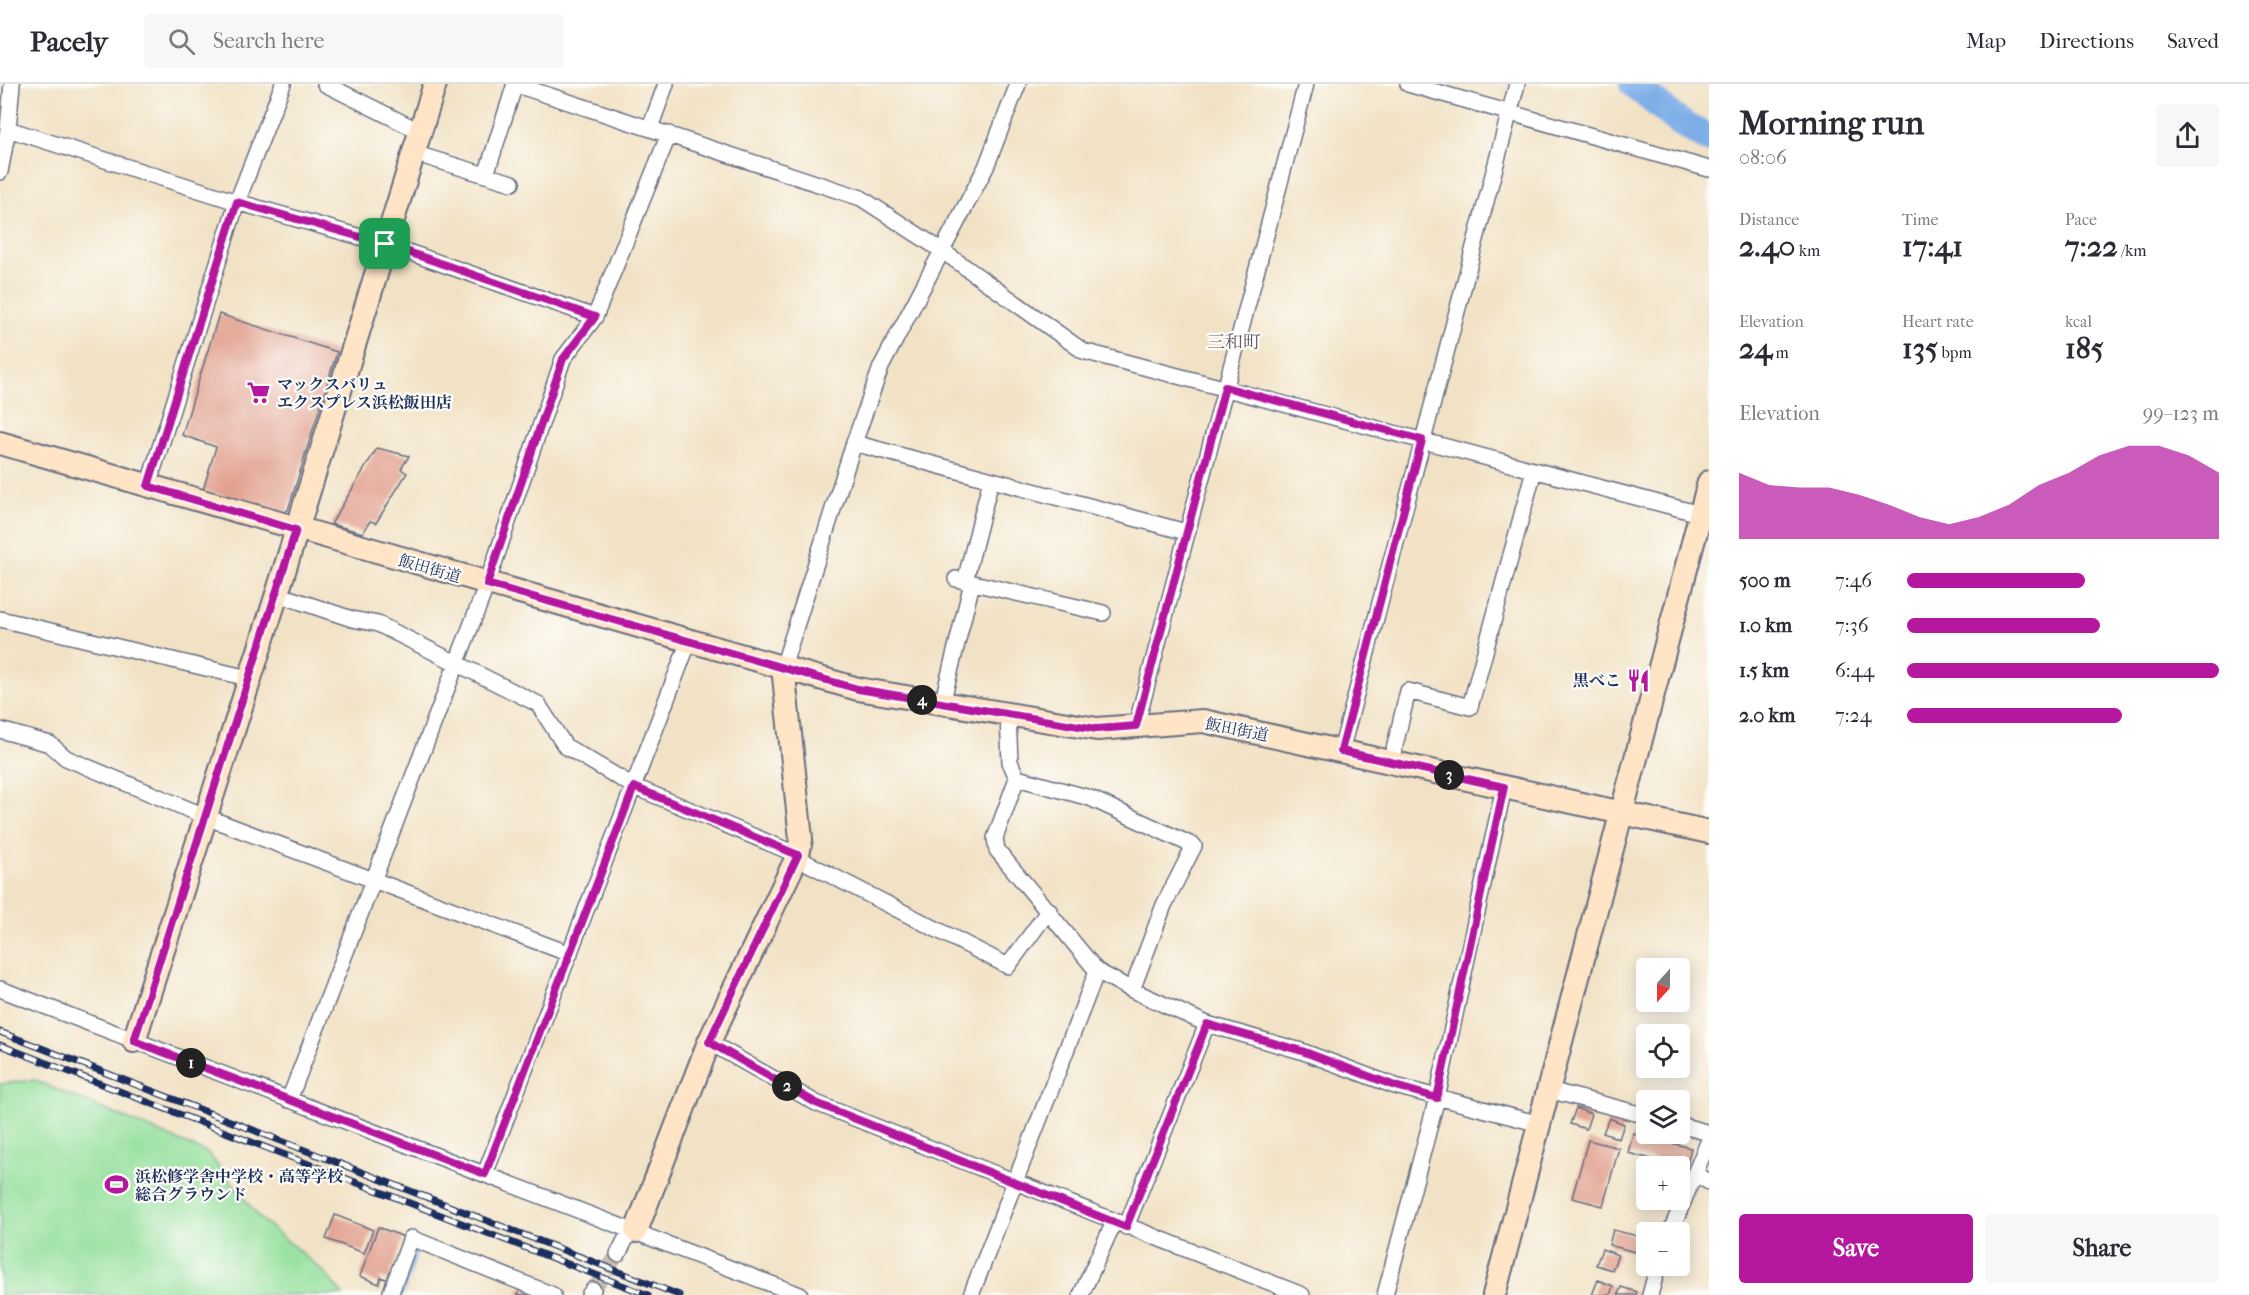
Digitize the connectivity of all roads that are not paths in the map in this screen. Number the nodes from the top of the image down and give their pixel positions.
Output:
1 (12, 84) edge
2 (283, 84) edge
3 (325, 84) edge
4 (435, 84) edge
5 (514, 84) edge
6 (666, 84) edge
7 (1018, 84) edge
8 (1306, 84) edge
9 (1517, 84) edge
10 (1415, 85) edge
11 (1510, 112) junction
12 (650, 128) junction
13 (8, 129) junction
14 (669, 134) junction
15 (416, 142) junction
16 (1709, 169) edge
17 (0, 172) edge
18 (486, 175) junction
19 (512, 183) dead end
20 (237, 202) junction
21 (385, 244) junction
22 (941, 250) junction
23 (595, 317) junction
24 (1225, 387) junction
25 (1422, 440) junction
26 (0, 443) edge
27 (854, 443) junction
28 (1534, 470) junction
29 (991, 480) junction
30 (1709, 482) edge
31 (148, 486) junction
32 (1700, 514) junction
33 (296, 530) junction
34 (1186, 532) junction
35 (964, 581) junction
36 (487, 584) junction
37 (277, 594) junction
38 (1103, 613) dead end
39 (0, 618) edge
40 (689, 641) junction
41 (455, 664) junction
42 (783, 667) junction
43 (248, 678) junction
44 (942, 704) junction
45 (1008, 715) junction
46 (1136, 726) junction
47 (0, 730) edge
48 (1341, 751) junction
49 (1391, 762) junction
50 (1017, 778) junction
51 (634, 787) junction
52 (1504, 787) junction
53 (1621, 811) junction
54 (206, 814) junction
55 (1709, 832) edge
56 (798, 855) junction
57 (374, 879) junction
58 (1048, 910) junction
59 (570, 954) junction
60 (1097, 971) junction
61 (0, 989) edge
62 (1132, 990) junction
63 (1207, 1024) junction
64 (134, 1041) junction
65 (709, 1042) junction
66 (1549, 1090) junction
67 (1437, 1098) junction
68 (289, 1100) junction
69 (1636, 1113) edge
70 (1540, 1124) junction
71 (1690, 1128) edge
72 (1709, 1133) edge
73 (1709, 1140) edge
74 (485, 1174) junction
75 (1702, 1178) edge
76 (1015, 1181) junction
77 (1676, 1222) edge
78 (1120, 1224) junction
79 (633, 1230) junction
80 (618, 1254) tunnel mouth
81 (1655, 1276) edge
82 (390, 1295) edge
83 (553, 1295) edge
84 (800, 1295) edge
85 (971, 1295) edge
86 (1081, 1295) edge
87 (1302, 1295) edge
88 (1385, 1295) edge
89 (1494, 1295) edge
90 (1650, 1295) edge

1 - 13 street
2 - 20 street
3 - 15 street
4 - 15 street
5 - 12 street
5 - 18 street
6 - 12 street
7 - 22 street
8 - 24 street
9 - 11 street
10 - 11 street
11 - 16 street
11 - 25 street
12 - 14 street
13 - 17 street
13 - 20 street
14 - 22 street
14 - 23 street
15 - 18 street
15 - 21 street
18 - 19 street
20 - 21 street
20 - 31 street
21 - 23 street
21 - 33 street
22 - 24 street
22 - 27 street
23 - 36 street
24 - 25 street
24 - 34 street
25 - 28 street
25 - 48 street
26 - 31 street, 飯田街道
27 - 29 street
27 - 42 street
28 - 32 street
28 - 49 street
29 - 34 street
29 - 35 street
30 - 32 street
31 - 33 street, 飯田街道
32 - 53 street
33 - 36 street, 飯田街道
33 - 37 street
34 - 46 street
35 - 38 street
35 - 44 street
36 - 40 street, 飯田街道
36 - 41 street
37 - 41 street
37 - 43 street
39 - 43 street
40 - 42 street, 飯田街道
40 - 51 street
41 - 51 street
41 - 57 street
42 - 44 street, 飯田街道
42 - 56 street
43 - 54 street
44 - 45 street, 飯田街道
45 - 46 street, 飯田街道
45 - 50 street
46 - 48 street, 飯田街道
47 - 54 street
48 - 49 street, 飯田街道
49 - 52 street, 飯田街道
50 - 58 street
50 - 62 street
51 - 56 street
51 - 59 street
52 - 53 street, 飯田街道
52 - 67 street
53 - 55 street, 飯田街道
53 - 66 street
54 - 57 street
54 - 64 street
56 - 58 street
56 - 65 street
57 - 59 street
57 - 68 street
58 - 60 street
59 - 74 street
60 - 62 street
60 - 76 street
61 - 64 street
62 - 63 street
63 - 67 street
63 - 78 street
64 - 68 street
65 - 76 street
65 - 79 street
66 - 69 street
66 - 70 street
67 - 70 street
67 - 88 street
68 - 74 street
70 - 89 street
71 - 72 street
73 - 75 street
74 - 79 street
75 - 77 street
76 - 78 street
76 - 85 street
78 - 86 street
78 - 87 street
79 - 80 street
79 - 84 street
81 - 90 street
82 - 83 street

